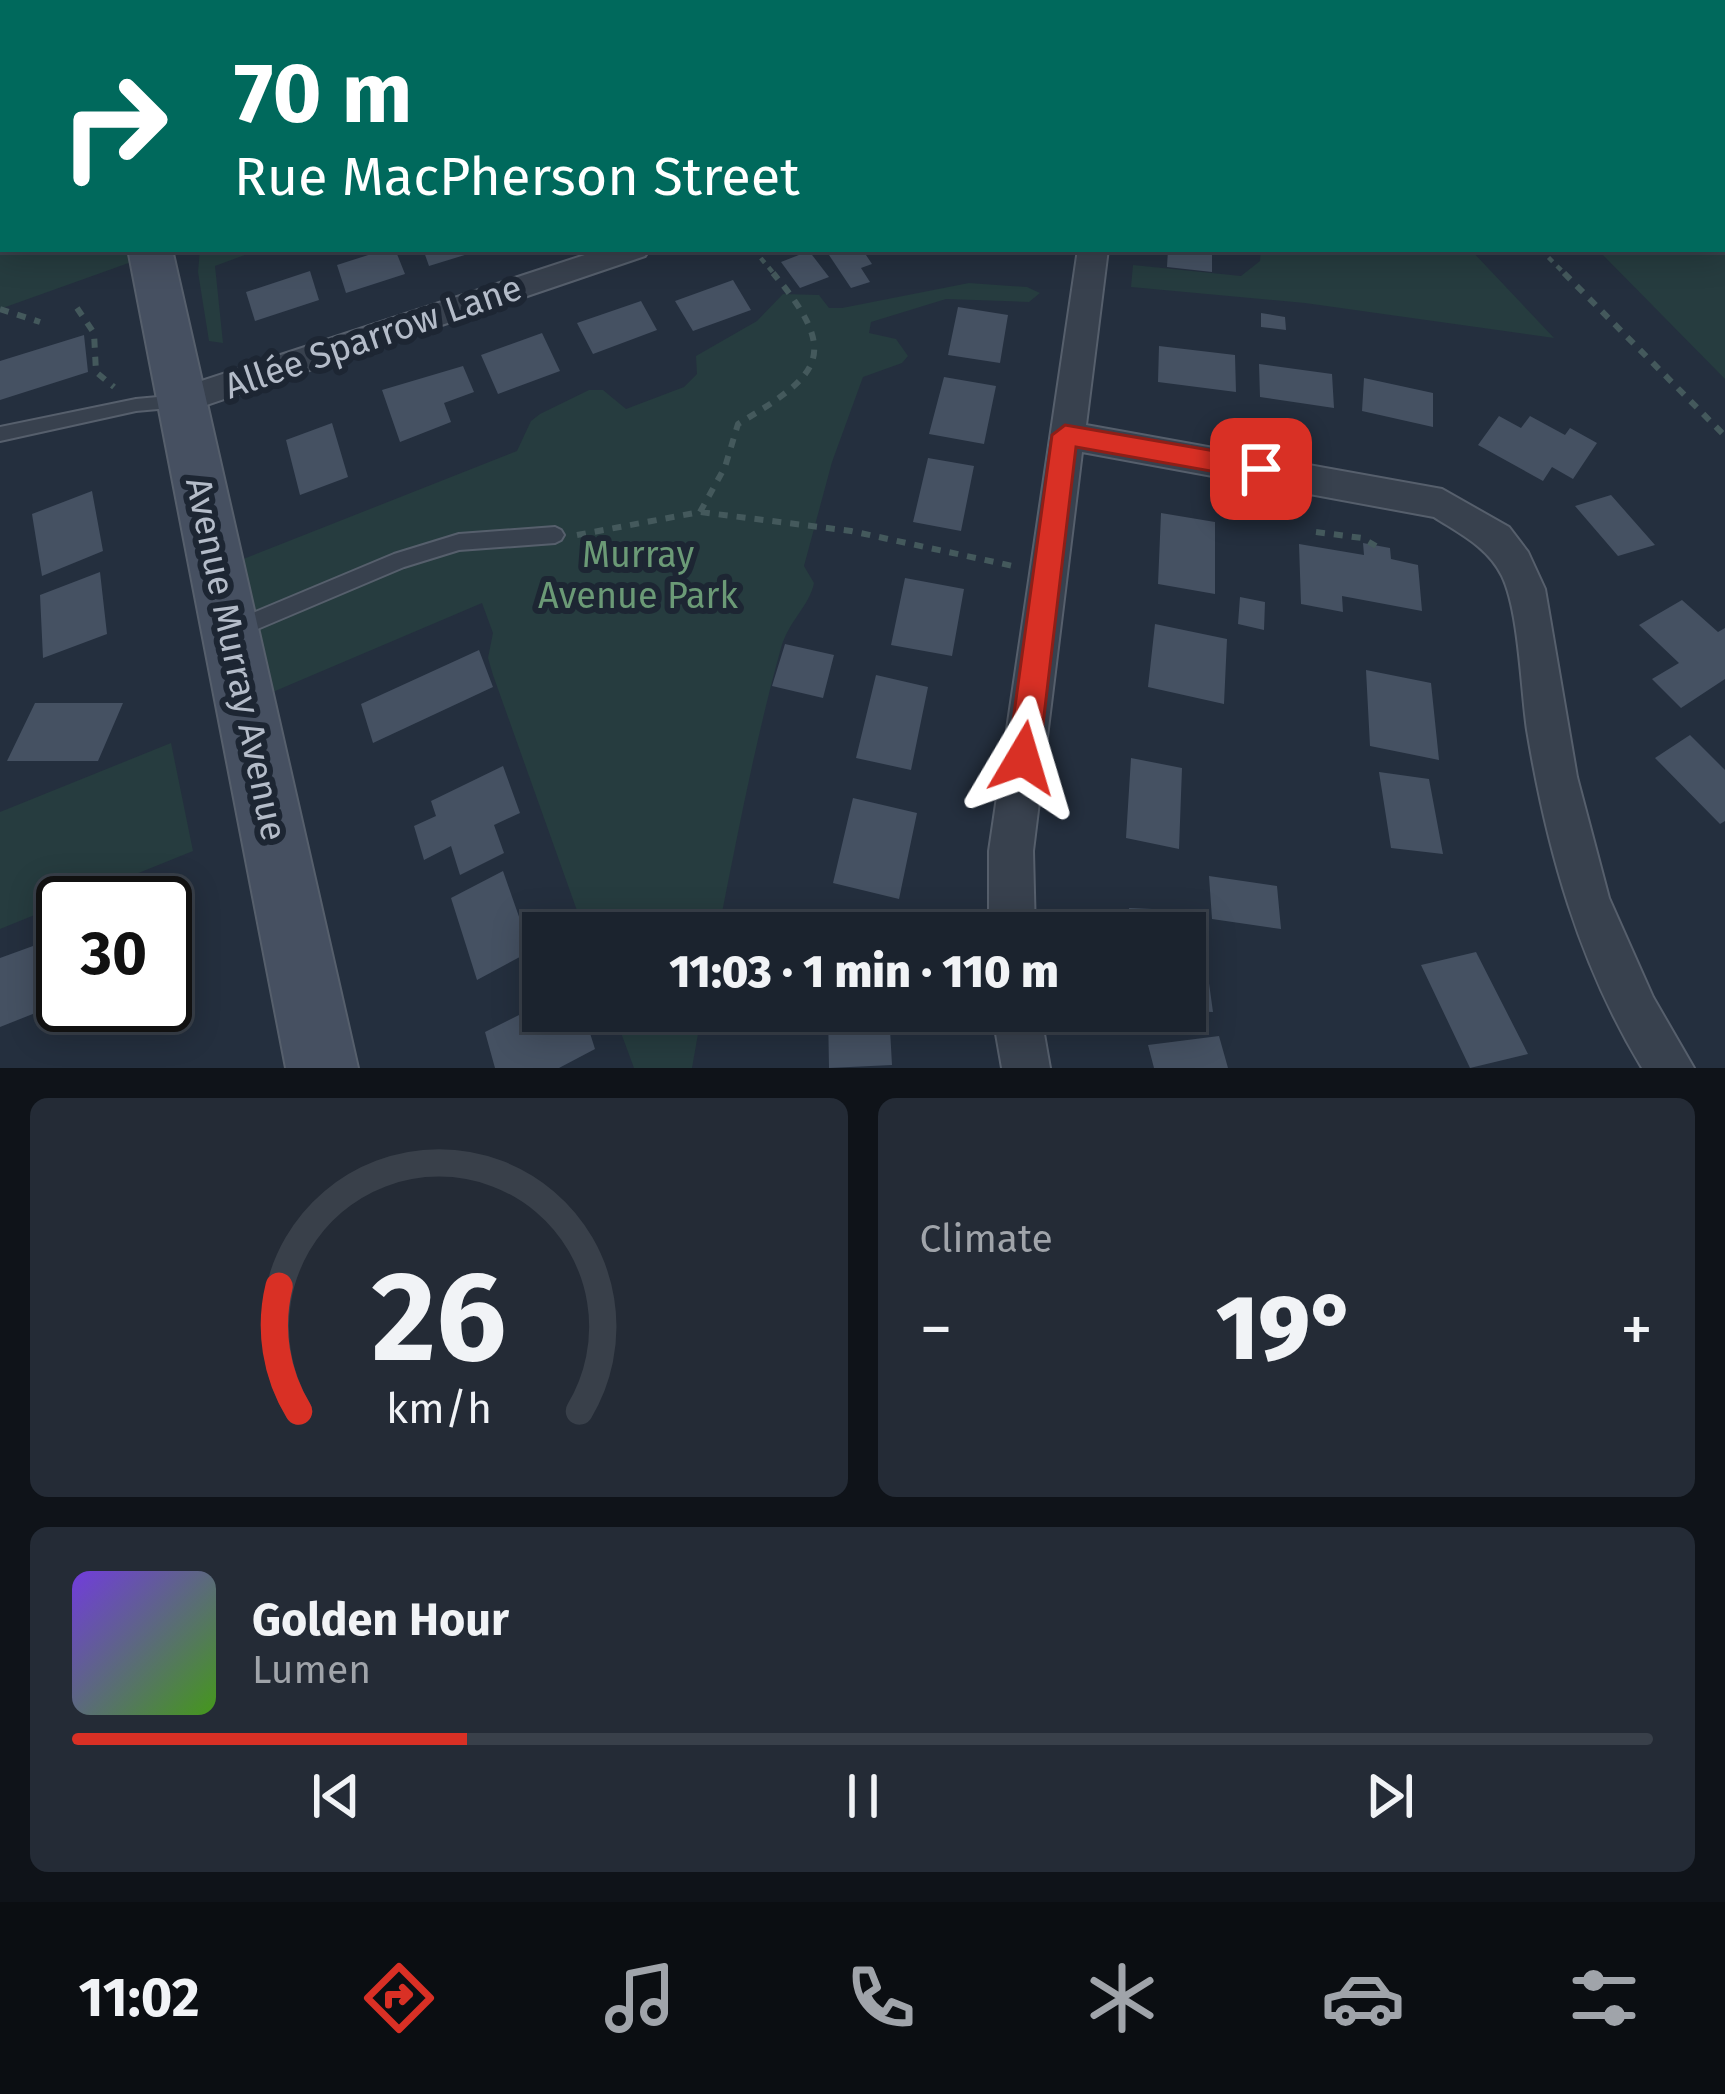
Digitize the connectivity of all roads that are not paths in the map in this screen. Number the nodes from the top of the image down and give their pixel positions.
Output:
1 (150, 252) edge
2 (626, 252) edge
3 (1093, 252) edge
4 (158, 403) junction
5 (0, 434) edge
6 (1065, 435) junction
7 (555, 535) road end
8 (231, 631) junction
9 (1012, 912) edge
10 (1020, 1032) edge
11 (322, 1068) edge
12 (1026, 1068) edge
13 (1670, 1068) edge

1 - 4 street, Avenue Murray Avenue
2 - 4 street, Allée Sparrow Lane
3 - 6 street
4 - 5 lane
4 - 8 street, Avenue Murray Avenue
6 - 9 street
6 - 13 street
7 - 8 lane
8 - 11 street, Avenue Murray Avenue
10 - 12 street

